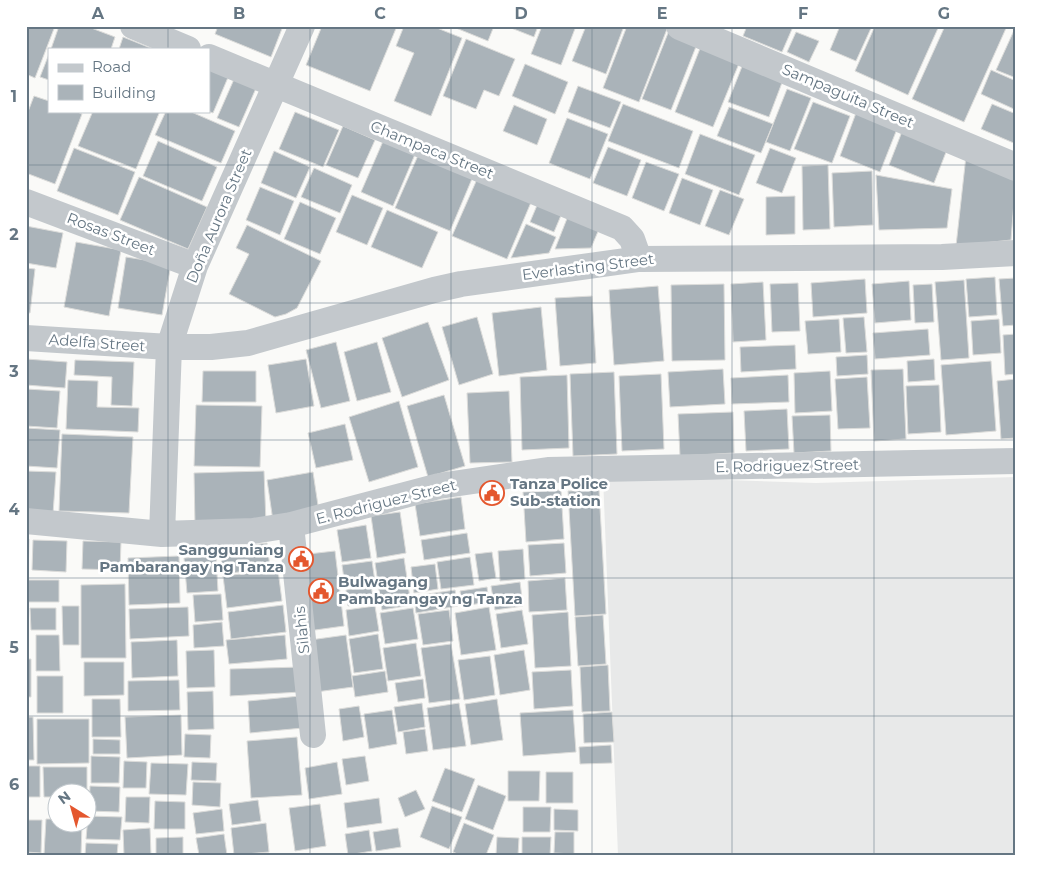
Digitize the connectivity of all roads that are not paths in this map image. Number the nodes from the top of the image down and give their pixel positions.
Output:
1 (133, 26) edge
2 (302, 26) edge
3 (680, 26) edge
4 (186, 48) edge
5 (210, 57) edge
6 (277, 86) junction
7 (1016, 167) edge
8 (26, 202) edge
9 (1016, 253) edge
10 (639, 259) junction
11 (195, 266) junction
12 (26, 338) edge
13 (169, 347) junction
14 (1016, 461) edge
15 (26, 521) edge
16 (291, 525) junction
17 (162, 534) junction
18 (313, 734) dead end

1 - 4 street
2 - 6 street, Doña Aurora Street
3 - 7 street, Sampaguita Street
5 - 6 street, Champaca Street
6 - 10 street, Champaca Street
6 - 11 street, Doña Aurora Street
8 - 11 street, Rosas Street
9 - 10 street, Everlasting Street
10 - 13 street, Everlasting Street
11 - 13 street, Doña Aurora Street
12 - 13 street, Adelfa Street
13 - 17 street, Doña Aurora Street
14 - 16 street, E. Rodriguez Street
15 - 17 street, E. Rodriguez Street
16 - 17 street, E. Rodriguez Street
16 - 18 street, Silahis

